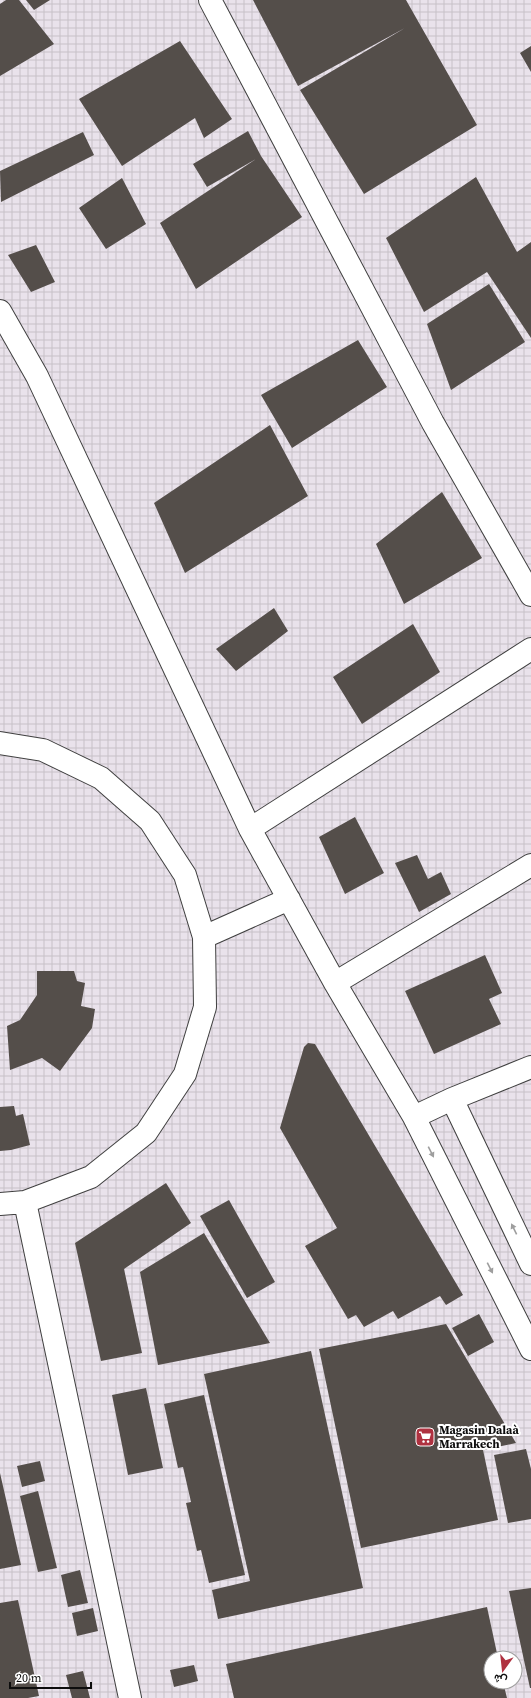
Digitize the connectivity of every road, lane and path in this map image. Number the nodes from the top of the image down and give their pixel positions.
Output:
1 (210, 0) edge
2 (0, 311) edge
3 (531, 595) edge
4 (531, 649) edge
5 (0, 743) edge
6 (250, 829) junction
7 (531, 865) edge
8 (289, 899) junction
9 (204, 937) junction
10 (335, 984) junction
11 (531, 1067) edge
12 (452, 1099) junction
13 (414, 1117) junction
14 (25, 1202) junction
15 (0, 1204) edge
16 (531, 1264) edge
17 (531, 1350) edge
18 (130, 1698) edge

1 - 3 street
2 - 6 street
4 - 6 street
5 - 9 street
6 - 8 street
7 - 10 street
8 - 9 street
8 - 10 street
9 - 14 street
10 - 13 street
11 - 12 street
12 - 13 street
16 -> 12 street
13 -> 17 street
14 - 15 street
14 - 18 street

